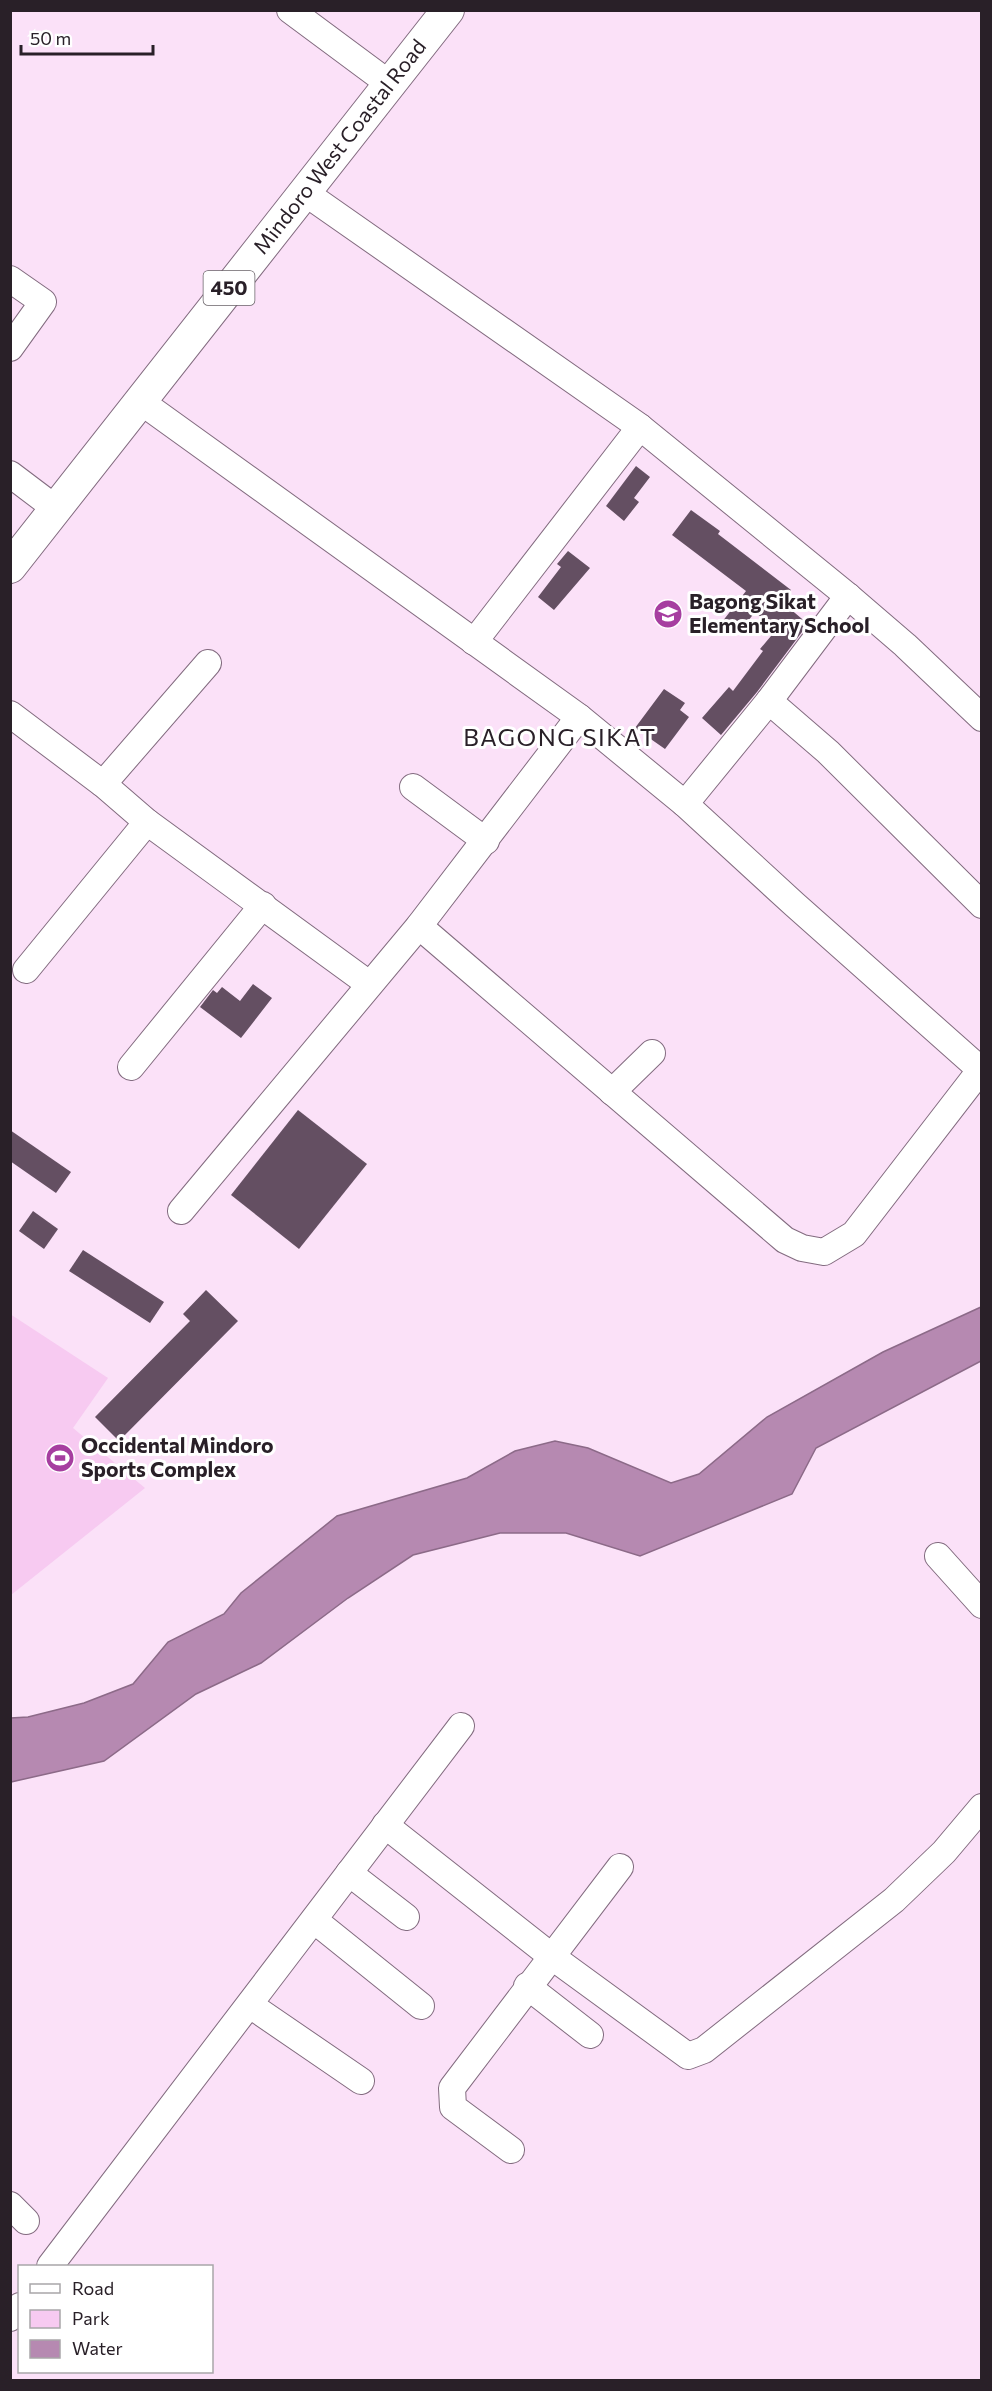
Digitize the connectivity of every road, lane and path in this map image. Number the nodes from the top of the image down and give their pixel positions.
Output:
1 (290, 10) edge
2 (448, 10) edge
3 (391, 85) junction
4 (304, 192) junction
5 (10, 279) edge
6 (10, 348) edge
7 (140, 401) junction
8 (640, 427) junction
9 (10, 474) edge
10 (56, 508) junction
11 (10, 567) edge
12 (848, 596) junction
13 (474, 642) junction
14 (208, 663) dead end
15 (769, 701) junction
16 (10, 714) edge
17 (579, 717) junction
18 (981, 718) edge
19 (103, 784) junction
20 (413, 787) dead end
21 (685, 804) junction
22 (147, 822) junction
23 (486, 841) junction
24 (263, 905) junction
25 (981, 905) edge
26 (419, 926) junction
27 (26, 970) dead end
28 (369, 984) junction
29 (652, 1053) dead end
30 (131, 1067) dead end
31 (981, 1070) edge
32 (612, 1092) junction
33 (182, 1211) dead end
34 (938, 1556) dead end
35 (981, 1605) edge
36 (460, 1726) dead end
37 (981, 1807) edge
38 (385, 1825) junction
39 (620, 1868) dead end
40 (349, 1873) junction
41 (406, 1917) dead end
42 (314, 1920) junction
43 (551, 1956) junction
44 (527, 1986) junction
45 (250, 2005) junction
46 (421, 2006) dead end
47 (590, 2035) dead end
48 (361, 2081) dead end
49 (511, 2150) dead end
50 (51, 2265) edge

1 - 3 street
2 - 3 main road, Mindoro West Coastal Road / 450
3 - 4 main road, Mindoro West Coastal Road / 450
4 - 7 main road, Mindoro West Coastal Road / 450
4 - 8 street
5 - 6 street
7 - 10 main road, Mindoro West Coastal Road / 450
7 - 13 street
8 - 12 street
8 - 13 street
9 - 10 street
10 - 11 main road, Mindoro West Coastal Road / 450
12 - 15 street
12 - 18 street
13 - 17 street
14 - 19 street
15 - 21 street
15 - 25 street
16 - 19 street
17 - 21 street
17 - 23 street
19 - 22 street
20 - 23 street
21 - 31 street
22 - 24 street
22 - 27 street
23 - 26 street
24 - 28 street
24 - 30 street
26 - 28 street
26 - 32 street
28 - 33 street
29 - 32 street
31 - 32 street
34 - 35 street
36 - 38 street
37 - 43 street
38 - 40 street
38 - 43 street
39 - 43 street
40 - 41 street
40 - 42 street
42 - 45 street
42 - 46 street
43 - 44 street
44 - 47 street
44 - 49 street
45 - 48 street
45 - 50 street

